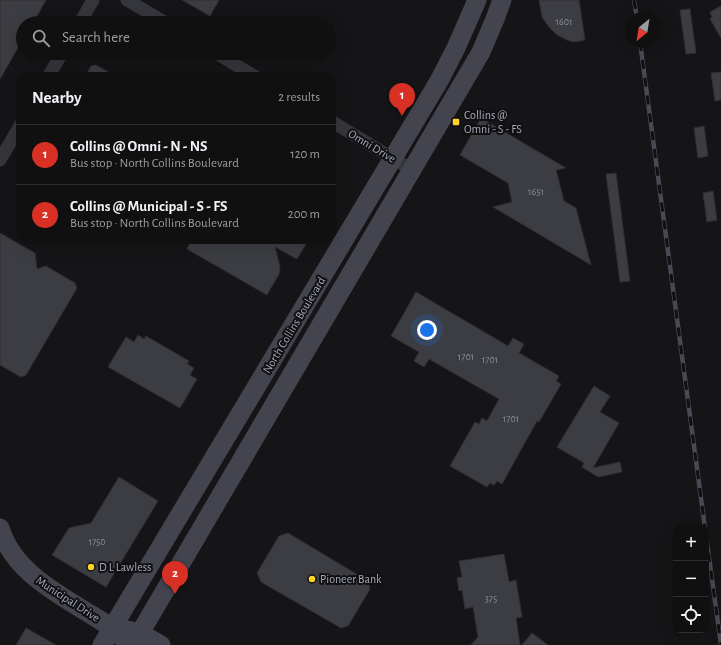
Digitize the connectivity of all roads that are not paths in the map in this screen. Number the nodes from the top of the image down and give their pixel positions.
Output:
1 (93, 0) edge
2 (127, 0) edge
3 (477, 0) edge
4 (502, 0) edge
5 (84, 16) edge
6 (154, 16) edge
7 (58, 60) edge
8 (228, 60) edge
9 (51, 72) edge
10 (248, 72) edge
11 (336, 125) edge
12 (16, 133) edge
13 (393, 158) junction
14 (0, 160) edge
15 (412, 170) junction
16 (327, 269) junction
17 (309, 344) junction
18 (277, 352) junction
19 (0, 528) edge
20 (112, 627) junction
21 (133, 641) edge
22 (102, 645) edge
23 (161, 645) edge

1 - 5 street
2 - 6 street
3 - 13 main road, North Collins Boulevard
4 - 15 main road, North Collins Boulevard
7 - 9 street
8 - 10 street
11 - 13 street, Omni Drive
12 - 14 street
13 - 15 street, Omni Drive
13 - 16 main road, North Collins Boulevard
15 - 17 main road, North Collins Boulevard
16 - 17 main road
16 - 18 main road, North Collins Boulevard
17 - 18 main road
17 - 21 main road, North Collins Boulevard
18 - 20 main road, North Collins Boulevard
19 - 20 main road, Municipal Drive
20 - 21 main road, Municipal Drive
20 - 22 main road, North Collins Boulevard
21 - 23 main road, Municipal Drive

